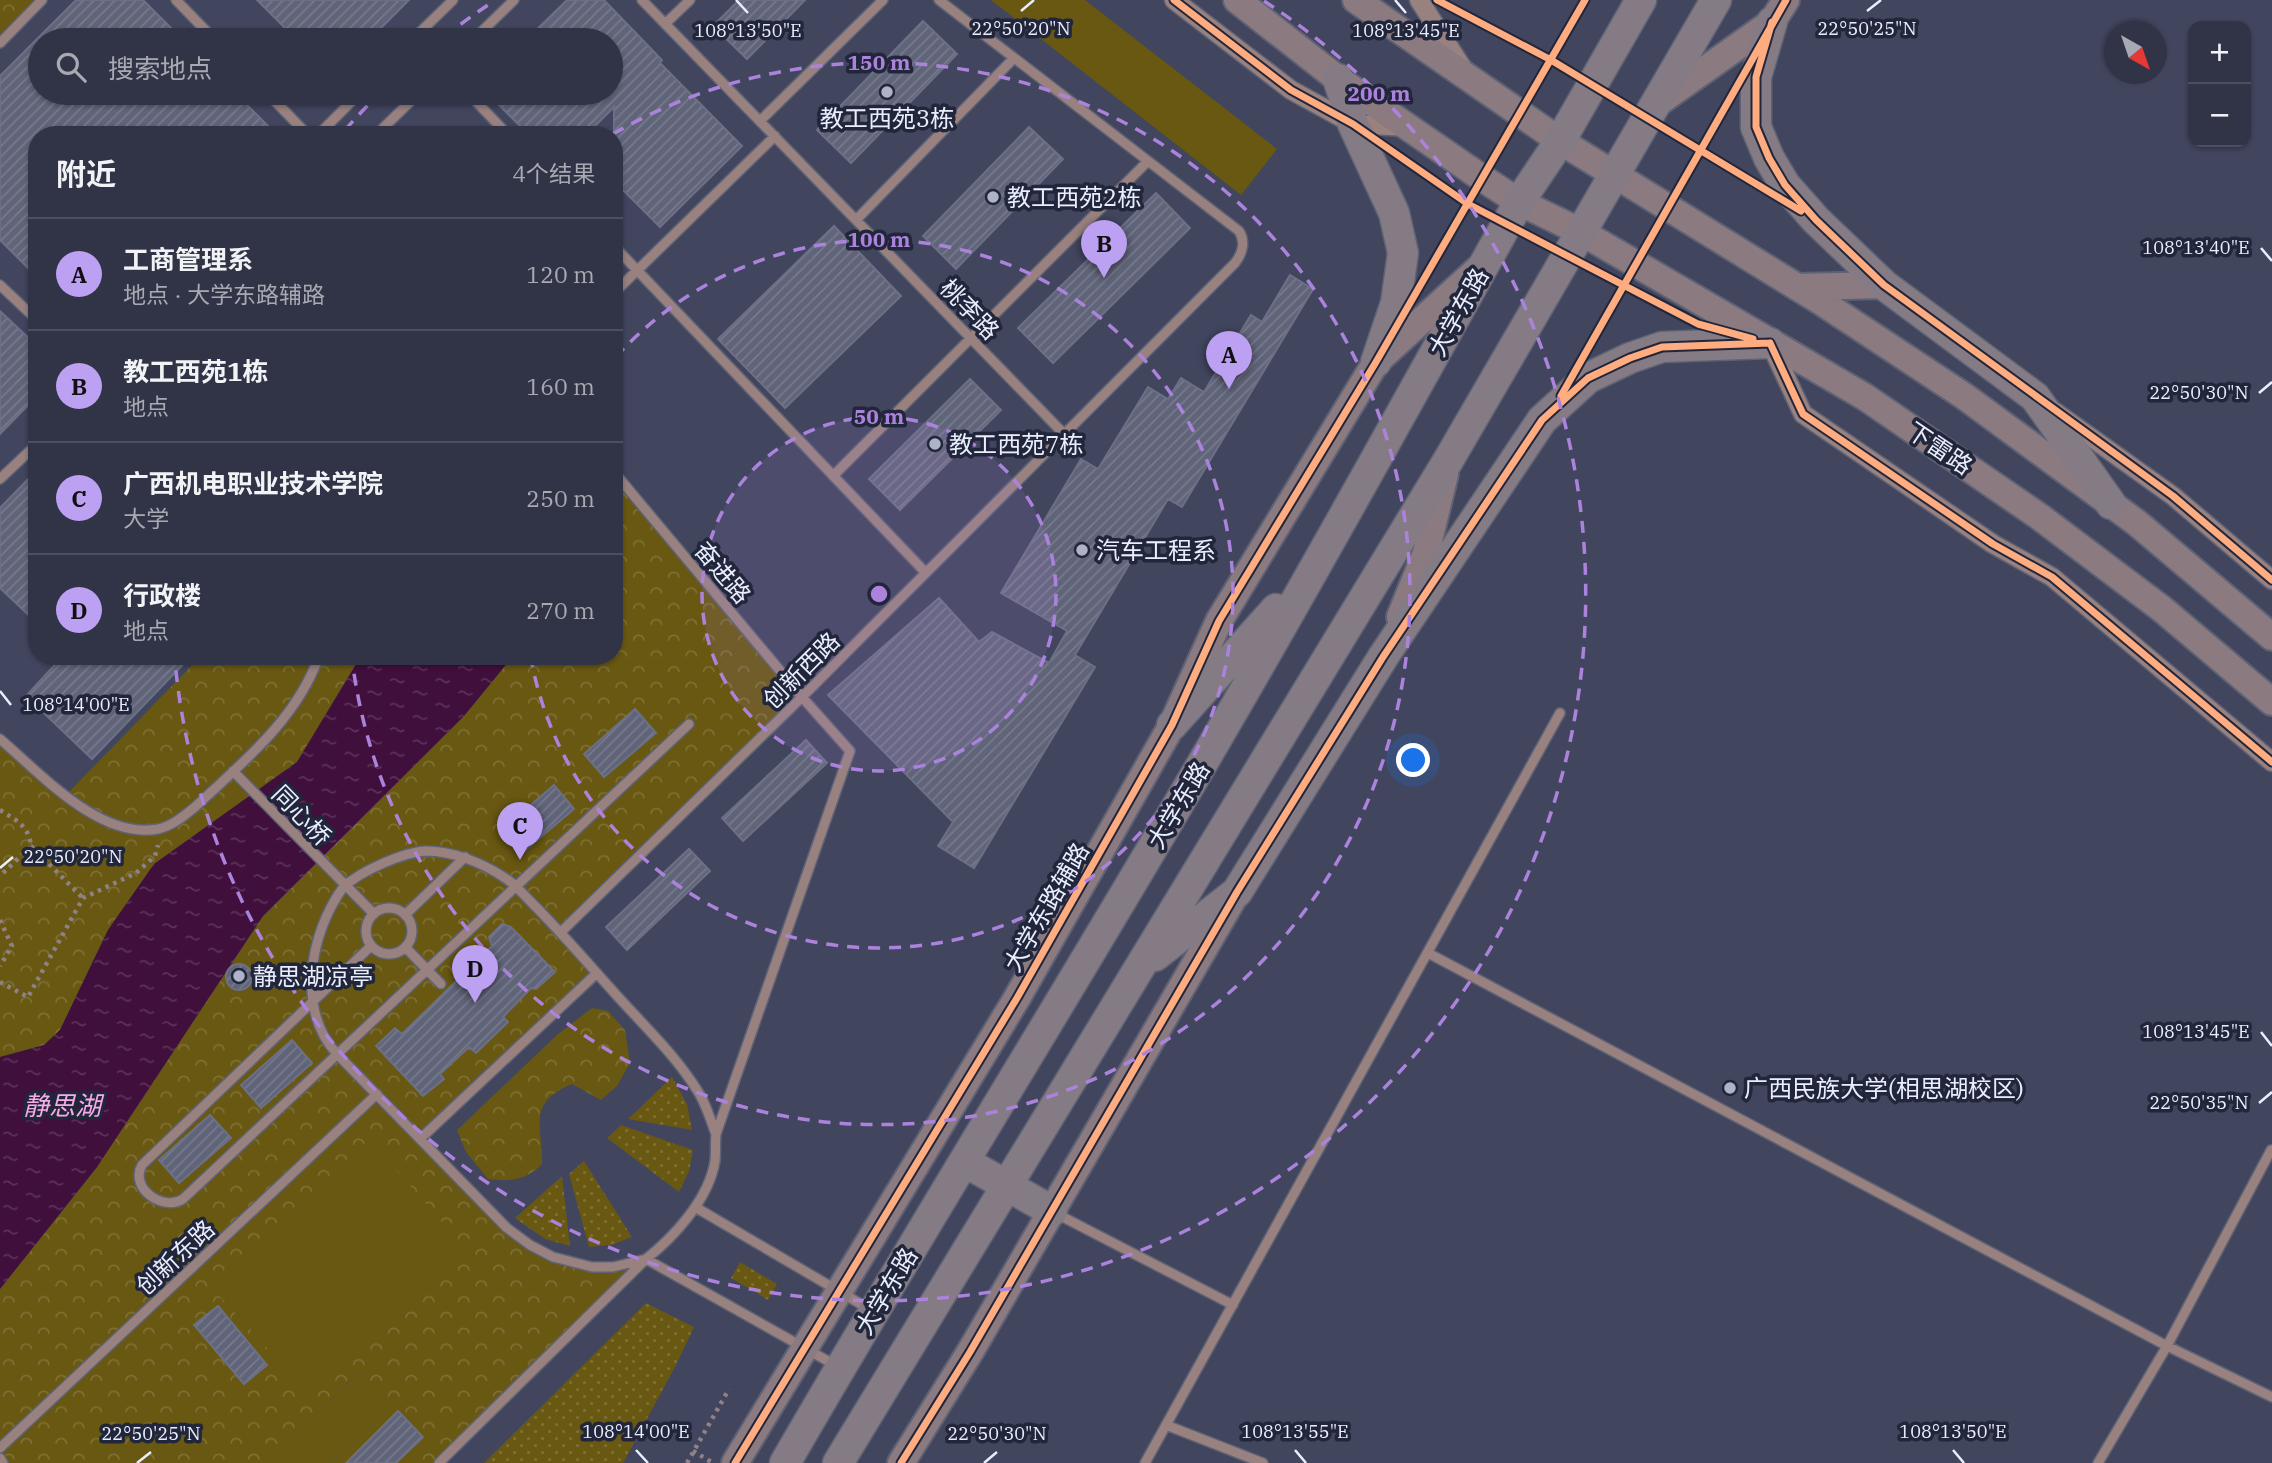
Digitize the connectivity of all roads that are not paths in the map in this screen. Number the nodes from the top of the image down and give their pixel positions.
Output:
1 (42, 0) edge
2 (176, 0) edge
3 (453, 0) edge
4 (514, 0) edge
5 (642, 0) edge
6 (690, 0) edge
7 (883, 0) edge
8 (939, 0) edge
9 (1174, 0) edge
10 (1237, 0) edge
11 (1356, 0) edge
12 (1419, 0) edge
13 (1641, 0) edge
14 (1716, 0) edge
15 (1779, 11) edge
16 (665, 24) junction
17 (203, 28) edge
18 (424, 28) edge
19 (485, 28) edge
20 (0, 43) edge
21 (1014, 58) junction
22 (1338, 79) junction
23 (1470, 79) junction
24 (279, 105) edge
25 (348, 105) edge
26 (407, 105) edge
27 (479, 105) edge
28 (1653, 107) junction
29 (760, 121) junction
30 (1353, 124) junction
31 (299, 126) edge
32 (327, 126) edge
33 (385, 126) edge
34 (499, 126) edge
35 (1408, 127) junction
36 (775, 136) junction
37 (1560, 141) junction
38 (1147, 162) junction
39 (1615, 175) junction
40 (1519, 202) junction
41 (856, 220) junction
42 (1581, 232) junction
43 (623, 255) edge
44 (1486, 262) junction
45 (637, 270) junction
46 (623, 284) edge
47 (0, 285) edge
48 (1884, 285) junction
49 (1797, 286) junction
50 (28, 311) edge
51 (972, 338) junction
52 (1770, 343) junction
53 (1376, 362) junction
54 (2035, 397) junction
55 (1065, 433) junction
56 (28, 453) edge
57 (1449, 459) junction
58 (833, 476) junction
59 (0, 479) edge
60 (623, 483) edge
61 (2111, 504) junction
62 (1314, 567) junction
63 (926, 573) junction
64 (2272, 580) edge
65 (2272, 637) edge
66 (1383, 657) junction
67 (316, 665) edge
68 (802, 697) junction
69 (2272, 702) edge
70 (1560, 713) dead end
71 (689, 724) dead end
72 (1172, 724) junction
73 (0, 738) edge
74 (2272, 762) edge
75 (233, 771) junction
76 (465, 858) junction
77 (344, 886) junction
78 (514, 886) junction
79 (1237, 892) junction
80 (374, 914) junction
81 (405, 915) junction
82 (561, 932) junction
83 (371, 946) junction
84 (405, 947) junction
85 (1427, 953) junction
86 (1140, 967) junction
87 (426, 969) junction
88 (597, 973) junction
89 (441, 984) dead end
90 (313, 1003) junction
91 (337, 1054) junction
92 (377, 1094) junction
93 (716, 1134) junction
94 (421, 1139) junction
95 (2271, 1150) edge
96 (965, 1162) junction
97 (1007, 1185) junction
98 (695, 1207) junction
99 (1052, 1211) junction
100 (646, 1259) junction
101 (839, 1291) junction
102 (1233, 1305) junction
103 (872, 1311) junction
104 (2167, 1346) junction
105 (804, 1350) junction
106 (840, 1368) junction
107 (2272, 1397) edge
108 (1166, 1425) junction
109 (0, 1448) edge
110 (0, 1458) edge
111 (3, 1463) edge
112 (439, 1463) edge
113 (735, 1463) edge
114 (785, 1463) edge
115 (838, 1463) edge
116 (901, 1463) edge
117 (1145, 1463) edge
118 (1264, 1463) edge
119 (2098, 1463) edge

1 - 20 lane
2 - 17 lane
3 - 18 lane
4 - 19 lane
5 - 16 lane, 桃李路
6 - 16 lane
7 - 29 lane
8 - 21 lane, 创新西路
9 - 30 street
10 - 22 main road, 下雷路
11 - 23 main road
12 - 23 street
13 - 37 main road, 大学东路
14 - 28 main road, 大学东路
15 - 28 main road
15 - 48 main road
16 - 29 lane, 桃李路
21 - 38 lane, 创新西路
21 - 41 lane
22 - 30 main road
22 - 35 main road, 下雷路
23 - 37 main road
24 - 31 lane
25 - 32 lane
26 - 33 lane
27 - 34 lane
28 - 39 main road, 大学东路
29 - 36 lane, 桃李路
30 - 35 street
30 - 53 main road
35 - 40 main road, 下雷路
36 - 41 lane, 桃李路
36 - 45 lane
37 - 39 main road
37 - 40 main road, 大学东路
38 - 51 lane
38 - 55 lane, 创新西路
39 - 42 main road, 大学东路
39 - 49 main road
40 - 42 main road, 下雷路
40 - 44 main road, 大学东路
41 - 51 lane, 桃李路
42 - 52 main road, 下雷路
42 - 57 main road, 大学东路
43 - 45 lane
44 - 53 main road, 大学东路辅路
44 - 62 main road, 大学东路
45 - 46 lane
45 - 58 lane
47 - 50 lane
48 - 49 main road
48 - 54 main road
49 - 61 main road
51 - 55 lane, 桃李路
51 - 58 lane
52 - 66 main road
52 - 69 main road, 下雷路
52 - 74 street
53 - 72 main road, 大学东路辅路
54 - 61 main road
54 - 64 street
55 - 63 lane, 创新西路
56 - 59 lane
57 - 66 main road
57 - 86 main road, 大学东路
58 - 63 lane
60 - 68 lane, 奋进路
61 - 65 main road
62 - 72 main road
62 - 96 main road, 大学东路
63 - 68 lane, 创新西路
66 - 79 main road
67 - 75 lane
68 - 82 lane, 创新西路
68 - 93 lane, 奋进路
70 - 85 lane
71 - 78 lane
72 - 101 main road, 大学东路辅路
73 - 75 lane
75 - 77 lane, 同心桥
76 - 77 lane
76 - 78 lane
76 - 81 lane
77 - 80 lane, 同心桥
77 - 90 lane
78 - 82 lane
78 - 87 lane
79 - 86 main road
79 - 99 main road
80 - 81 lane
80 - 83 lane
81 - 84 lane
82 - 88 lane
83 - 84 lane
83 - 90 lane
84 - 87 lane
85 - 102 lane
85 - 104 lane
86 - 97 main road, 大学东路
87 - 89 lane
87 - 91 lane
88 - 93 lane
88 - 94 lane
90 - 91 lane
90 - 91 lane
91 - 92 lane
92 - 94 lane
92 - 109 lane, 创新东路
93 - 98 lane
94 - 100 lane
95 - 104 lane
96 - 97 main road
96 - 103 main road, 大学东路
97 - 99 main road
97 - 115 main road, 大学东路
98 - 100 lane
98 - 101 lane
99 - 102 lane
99 - 116 main road
100 - 105 lane
100 - 112 lane
101 - 103 lane
101 - 105 main road, 大学东路辅路
102 - 108 lane
103 - 106 main road, 大学东路
104 - 107 lane
104 - 119 lane
105 - 106 lane
105 - 113 main road, 大学东路辅路
106 - 114 main road, 大学东路
108 - 117 lane
108 - 118 lane
110 - 111 lane

